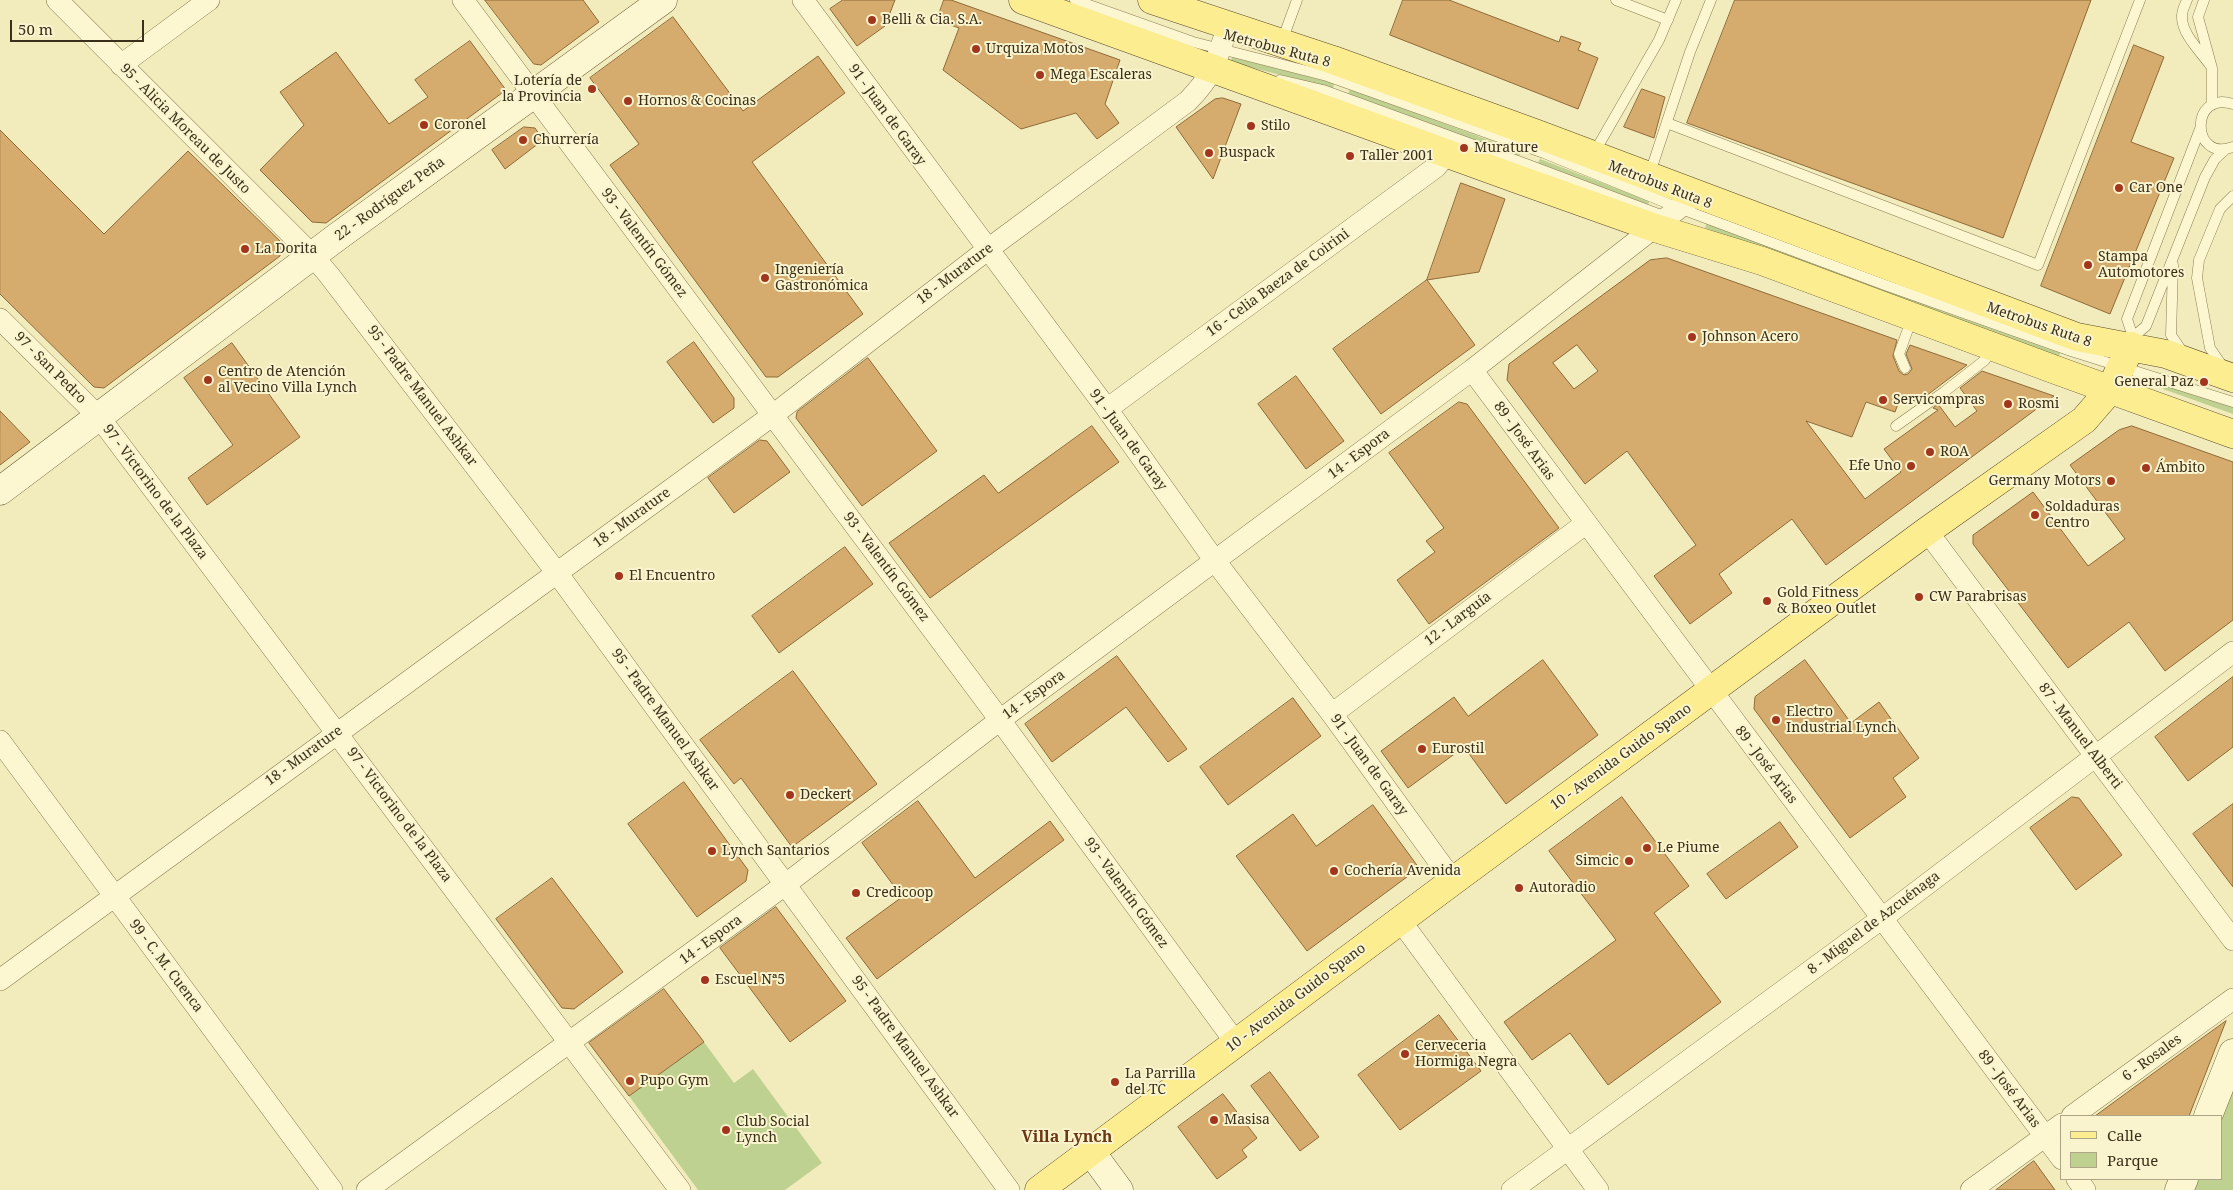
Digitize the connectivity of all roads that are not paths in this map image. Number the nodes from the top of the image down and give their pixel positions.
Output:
1 (57, 0) edge
2 (209, 0) edge
3 (463, 0) edge
4 (662, 0) edge
5 (802, 0) edge
6 (1023, 0) edge
7 (1075, 0) edge
8 (1152, 0) edge
9 (1296, 0) edge
10 (1616, 0) edge
11 (1676, 0) edge
12 (1711, 0) edge
13 (2140, 0) edge
14 (2187, 0) edge
15 (2204, 0) edge
16 (1668, 20) junction
17 (1281, 44) junction
18 (1221, 47) junction
19 (121, 65) junction
20 (2212, 68) junction
21 (533, 94) junction
22 (2233, 104) edge
23 (2212, 105) junction
24 (1667, 123) junction
25 (2200, 129) junction
26 (2231, 148) edge
27 (1447, 154) junction
28 (1593, 155) junction
29 (1649, 176) junction
30 (2233, 196) edge
31 (1677, 216) junction
32 (987, 250) junction
33 (313, 256) junction
34 (2173, 259) junction
35 (1913, 317) junction
36 (0, 319) edge
37 (1990, 346) junction
38 (2124, 360) junction
39 (2189, 363) junction
40 (1905, 368) dead end
41 (1472, 370) junction
42 (2233, 374) edge
43 (2233, 378) edge
44 (2233, 402) edge
45 (1107, 409) junction
46 (773, 414) junction
47 (99, 417) junction
48 (1896, 426) dead end
49 (2233, 434) edge
50 (0, 491) edge
51 (1585, 524) junction
52 (1927, 531) junction
53 (1215, 561) junction
54 (557, 573) junction
55 (2233, 652) edge
56 (1710, 691) junction
57 (1332, 714) junction
58 (1000, 720) junction
59 (336, 732) junction
60 (0, 742) edge
61 (2096, 756) junction
62 (1452, 880) junction
63 (786, 884) junction
64 (114, 896) junction
65 (1881, 919) junction
66 (1400, 920) junction
67 (2233, 940) edge
68 (0, 980) edge
69 (2233, 999) edge
70 (571, 1042) junction
71 (1236, 1043) junction
72 (2233, 1053) edge
73 (2073, 1115) edge
74 (2208, 1115) edge
75 (2060, 1125) edge
76 (2044, 1136) junction
77 (1567, 1149) junction
78 (1091, 1152) junction
79 (2060, 1156) edge
80 (332, 1190) edge
81 (367, 1190) edge
82 (680, 1190) edge
83 (1009, 1190) edge
84 (1040, 1190) edge
85 (1119, 1190) edge
86 (1512, 1190) edge
87 (1598, 1190) edge
88 (1970, 1190) edge

1 - 19 street, 95 - Alicia Moreau de Justo
2 - 19 street
3 - 21 street, 93 - Valentín Gómez
4 - 21 street, 22 - Rodríguez Peña
5 - 32 street, 91 - Juan de Garay
6 - 18 main road
7 - 18 lane, Metrobus Ruta 8
8 - 18 main road
9 - 17 lane
10 - 16 lane
11 - 16 lane
12 - 24 lane
13 - 24 lane
14 - 20 lane
15 - 20 lane
16 - 28 lane
17 - 18 main road
17 - 28 main road
18 - 27 main road
18 - 31 lane, Metrobus Ruta 8
18 - 31 lane, Metrobus Ruta 8
18 - 32 street, 18 - Murature
19 - 33 street, 95 - Alicia Moreau de Justo
20 - 23 lane
21 - 33 street, 22 - Rodríguez Peña
21 - 46 street, 93 - Valentín Gómez
22 - 23 lane
23 - 25 lane
24 - 29 lane
25 - 26 lane
25 - 38 lane
26 - 34 lane
27 - 31 main road
27 - 45 street, 16 - Celia Baeza de Coirini
28 - 29 main road
29 - 31 main road
30 - 42 lane
31 - 35 main road
31 - 38 main road
31 - 41 street, 14 - Espora
32 - 45 street, 91 - Juan de Garay
32 - 46 street, 18 - Murature
33 - 47 street, 22 - Rodríguez Peña
33 - 54 street, 95 - Padre Manuel Ashkar
34 - 38 lane
34 - 39 lane
35 - 37 main road
35 - 40 lane
36 - 47 street, 97 - San Pedro
37 - 38 main road
37 - 48 lane
38 - 39 main road
38 - 44 lane
38 - 49 main road
38 - 52 main road, 10 - Avenida Guido Spano
39 - 43 main road
41 - 51 street, 89 - José Arias
41 - 53 street, 14 - Espora
45 - 53 street, 91 - Juan de Garay
46 - 54 street, 18 - Murature
46 - 58 street, 93 - Valentín Gómez
47 - 50 street, 22 - Rodríguez Peña
47 - 59 street, 97 - Victorino de la Plaza
51 - 56 street, 89 - José Arias
51 - 57 street, 12 - Larguía
52 - 56 main road, 10 - Avenida Guido Spano
52 - 61 street, 87 - Manuel Alberti
53 - 57 street, 91 - Juan de Garay
53 - 58 street, 14 - Espora
54 - 59 street, 18 - Murature
54 - 63 street, 95 - Padre Manuel Ashkar
55 - 61 street, 8 - Miguel de Azcuénaga
56 - 62 main road, 10 - Avenida Guido Spano
56 - 65 street, 89 - José Arias
57 - 62 street, 91 - Juan de Garay
58 - 63 street, 14 - Espora
58 - 71 street, 93 - Valentín Gómez
59 - 64 street, 18 - Murature
59 - 70 street, 97 - Victorino de la Plaza
60 - 64 street, 99 - C. M. Cuenca
61 - 65 street, 8 - Miguel de Azcuénaga
61 - 67 street, 87 - Manuel Alberti
62 - 66 main road, 10 - Avenida Guido Spano
63 - 70 street, 14 - Espora
63 - 83 street, 95 - Padre Manuel Ashkar
64 - 68 street, 18 - Murature
64 - 80 street, 99 - C. M. Cuenca
65 - 76 street, 89 - José Arias
65 - 77 street, 8 - Miguel de Azcuénaga
66 - 71 main road, 10 - Avenida Guido Spano
66 - 77 street
69 - 73 street, 6 - Rosales
70 - 81 street, 14 - Espora
70 - 82 street, 97 - Victorino de la Plaza
71 - 78 main road, 10 - Avenida Guido Spano
72 - 74 street
75 - 76 street
76 - 79 street, 89 - José Arias
76 - 88 street
77 - 86 street, 8 - Miguel de Azcuénaga
77 - 87 street
78 - 84 main road, 10 - Avenida Guido Spano
78 - 85 street

